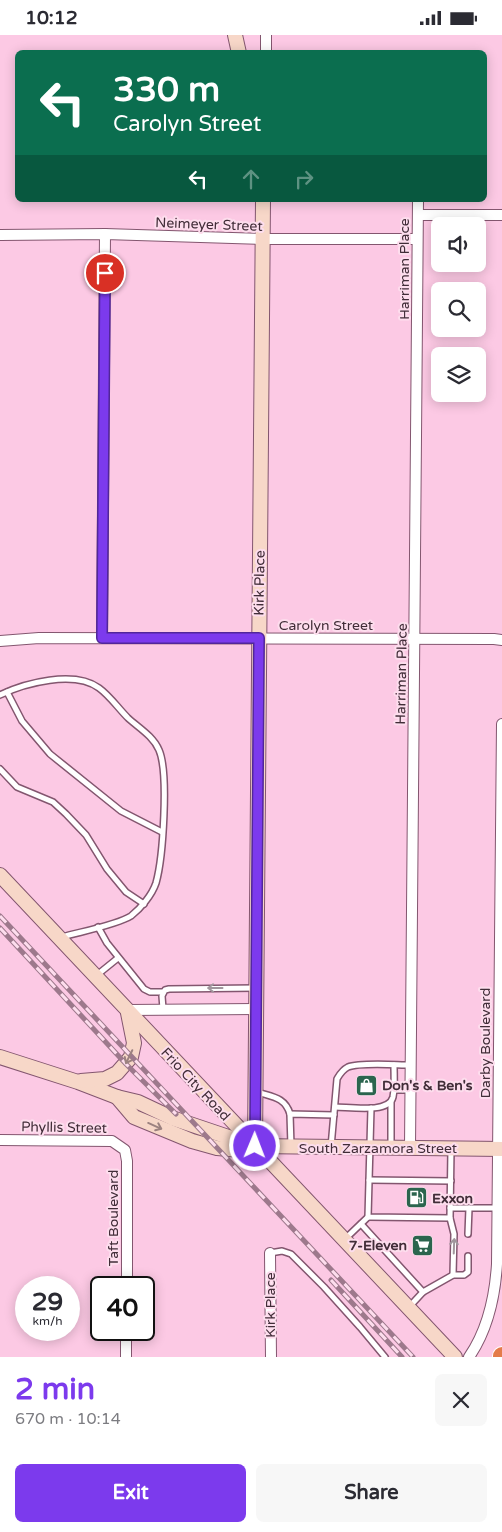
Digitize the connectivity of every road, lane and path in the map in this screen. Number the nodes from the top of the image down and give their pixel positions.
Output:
1 (235, 35) edge
2 (266, 35) edge
3 (238, 50) edge
4 (266, 50) edge
5 (263, 202) edge
6 (418, 202) edge
7 (418, 215) junction
8 (502, 215) edge
9 (105, 234) junction
10 (0, 235) edge
11 (262, 239) junction
12 (418, 239) junction
13 (102, 638) junction
14 (259, 638) junction
15 (415, 639) junction
16 (502, 640) edge
17 (0, 641) edge
18 (7, 692) junction
19 (0, 695) edge
20 (502, 724) edge
21 (502, 731) edge
22 (0, 769) edge
23 (162, 832) junction
24 (0, 875) edge
25 (501, 884) edge
26 (144, 904) junction
27 (98, 927) junction
28 (59, 938) junction
29 (118, 957) junction
30 (95, 976) junction
31 (256, 988) junction
32 (163, 992) junction
33 (163, 1009) junction
34 (256, 1009) junction
35 (128, 1010) junction
36 (0, 1057) edge
37 (394, 1065) junction
38 (411, 1065) junction
39 (78, 1081) junction
40 (394, 1090) junction
41 (410, 1090) junction
42 (255, 1092) junction
43 (391, 1102) junction
44 (335, 1107) junction
45 (371, 1107) junction
46 (290, 1114) junction
47 (334, 1115) junction
48 (0, 1140) edge
49 (255, 1146) junction
50 (291, 1147) junction
51 (331, 1147) junction
52 (370, 1148) junction
53 (391, 1148) junction
54 (410, 1148) junction
55 (451, 1148) junction
56 (500, 1149) edge
57 (125, 1150) joint
58 (369, 1180) junction
59 (451, 1181) junction
60 (450, 1208) junction
61 (469, 1208) junction
62 (498, 1208) junction
63 (368, 1217) junction
64 (450, 1218) junction
65 (361, 1224) junction
66 (468, 1234) dead end
67 (344, 1240) junction
68 (270, 1253) joint
69 (468, 1256) dead end
70 (453, 1275) junction
71 (127, 1276) edge
72 (423, 1292) junction
73 (408, 1308) junction
74 (126, 1341) edge
75 (126, 1357) edge
76 (271, 1357) edge
77 (385, 1357) edge
78 (455, 1357) edge
79 (469, 1357) edge

1 - 3 street
2 - 4 street
5 - 11 street, Kirk Place
6 - 7 street, Harriman Place
7 - 8 street
7 - 12 street, Harriman Place
9 - 10 street, Neimeyer Street
9 - 11 street, Neimeyer Street
9 - 13 street
11 - 12 street, Neimeyer Street
11 - 14 street, Kirk Place
12 - 15 street, Harriman Place
13 - 14 street, Carolyn Street
13 - 17 street, Carolyn Street
14 - 15 street, Carolyn Street
14 - 31 street, Kirk Place
15 - 16 street, Carolyn Street
15 - 38 street, Harriman Place
18 - 19 lane
18 - 23 lane
18 - 23 lane
20 - 21 street, Darby Boulevard
21 - 25 street, Darby Boulevard
22 - 26 lane
23 - 26 lane
24 - 28 street, Frio City Road
25 - 56 street, Darby Boulevard
26 - 27 lane
27 - 28 lane
27 - 29 lane
28 - 30 street, Frio City Road
29 - 30 lane
29 - 32 lane
30 - 35 street, Frio City Road
31 -> 32 lane
31 - 34 street, Kirk Place
32 - 33 lane
33 - 34 street
33 - 35 street
34 - 42 street, Kirk Place
35 -> 39 street
35 - 49 street, Frio City Road
36 - 39 street, South Zarzamora Street
37 - 38 lane
37 - 40 lane
37 - 44 lane
38 - 41 street, Harriman Place
39 - 49 street, South Zarzamora Street
40 - 41 lane
40 - 43 lane
41 - 54 street, Harriman Place
42 - 46 lane
42 - 49 street, Kirk Place
43 - 45 lane
43 - 53 lane
44 - 45 lane
44 - 47 lane
45 - 52 lane
46 - 47 lane
46 - 50 lane
47 - 51 lane
48 - 57 street, Phyllis Street
49 - 50 street, South Zarzamora Street
49 - 67 street, Frio City Road
50 - 51 street, South Zarzamora Street
51 - 52 street, South Zarzamora Street
52 - 53 street, South Zarzamora Street
52 - 58 lane
53 - 54 street, South Zarzamora Street
54 - 55 street, South Zarzamora Street
55 - 56 street, South Zarzamora Street
55 - 59 lane
56 - 62 street, Darby Boulevard
57 - 71 street, Taft Boulevard
58 - 59 lane
58 - 63 lane
59 - 60 lane
60 - 61 lane
60 - 64 lane
61 - 62 lane
61 - 66 lane
62 - 79 street, Darby Boulevard
63 - 64 lane
63 - 65 lane
70 -> 64 lane
65 - 67 lane
65 - 72 lane
67 - 73 street, Frio City Road
68 - 76 street, Kirk Place
68 - 77 lane
69 - 70 lane
70 - 72 lane
72 - 73 lane
73 - 78 street, Frio City Road
74 - 75 street

